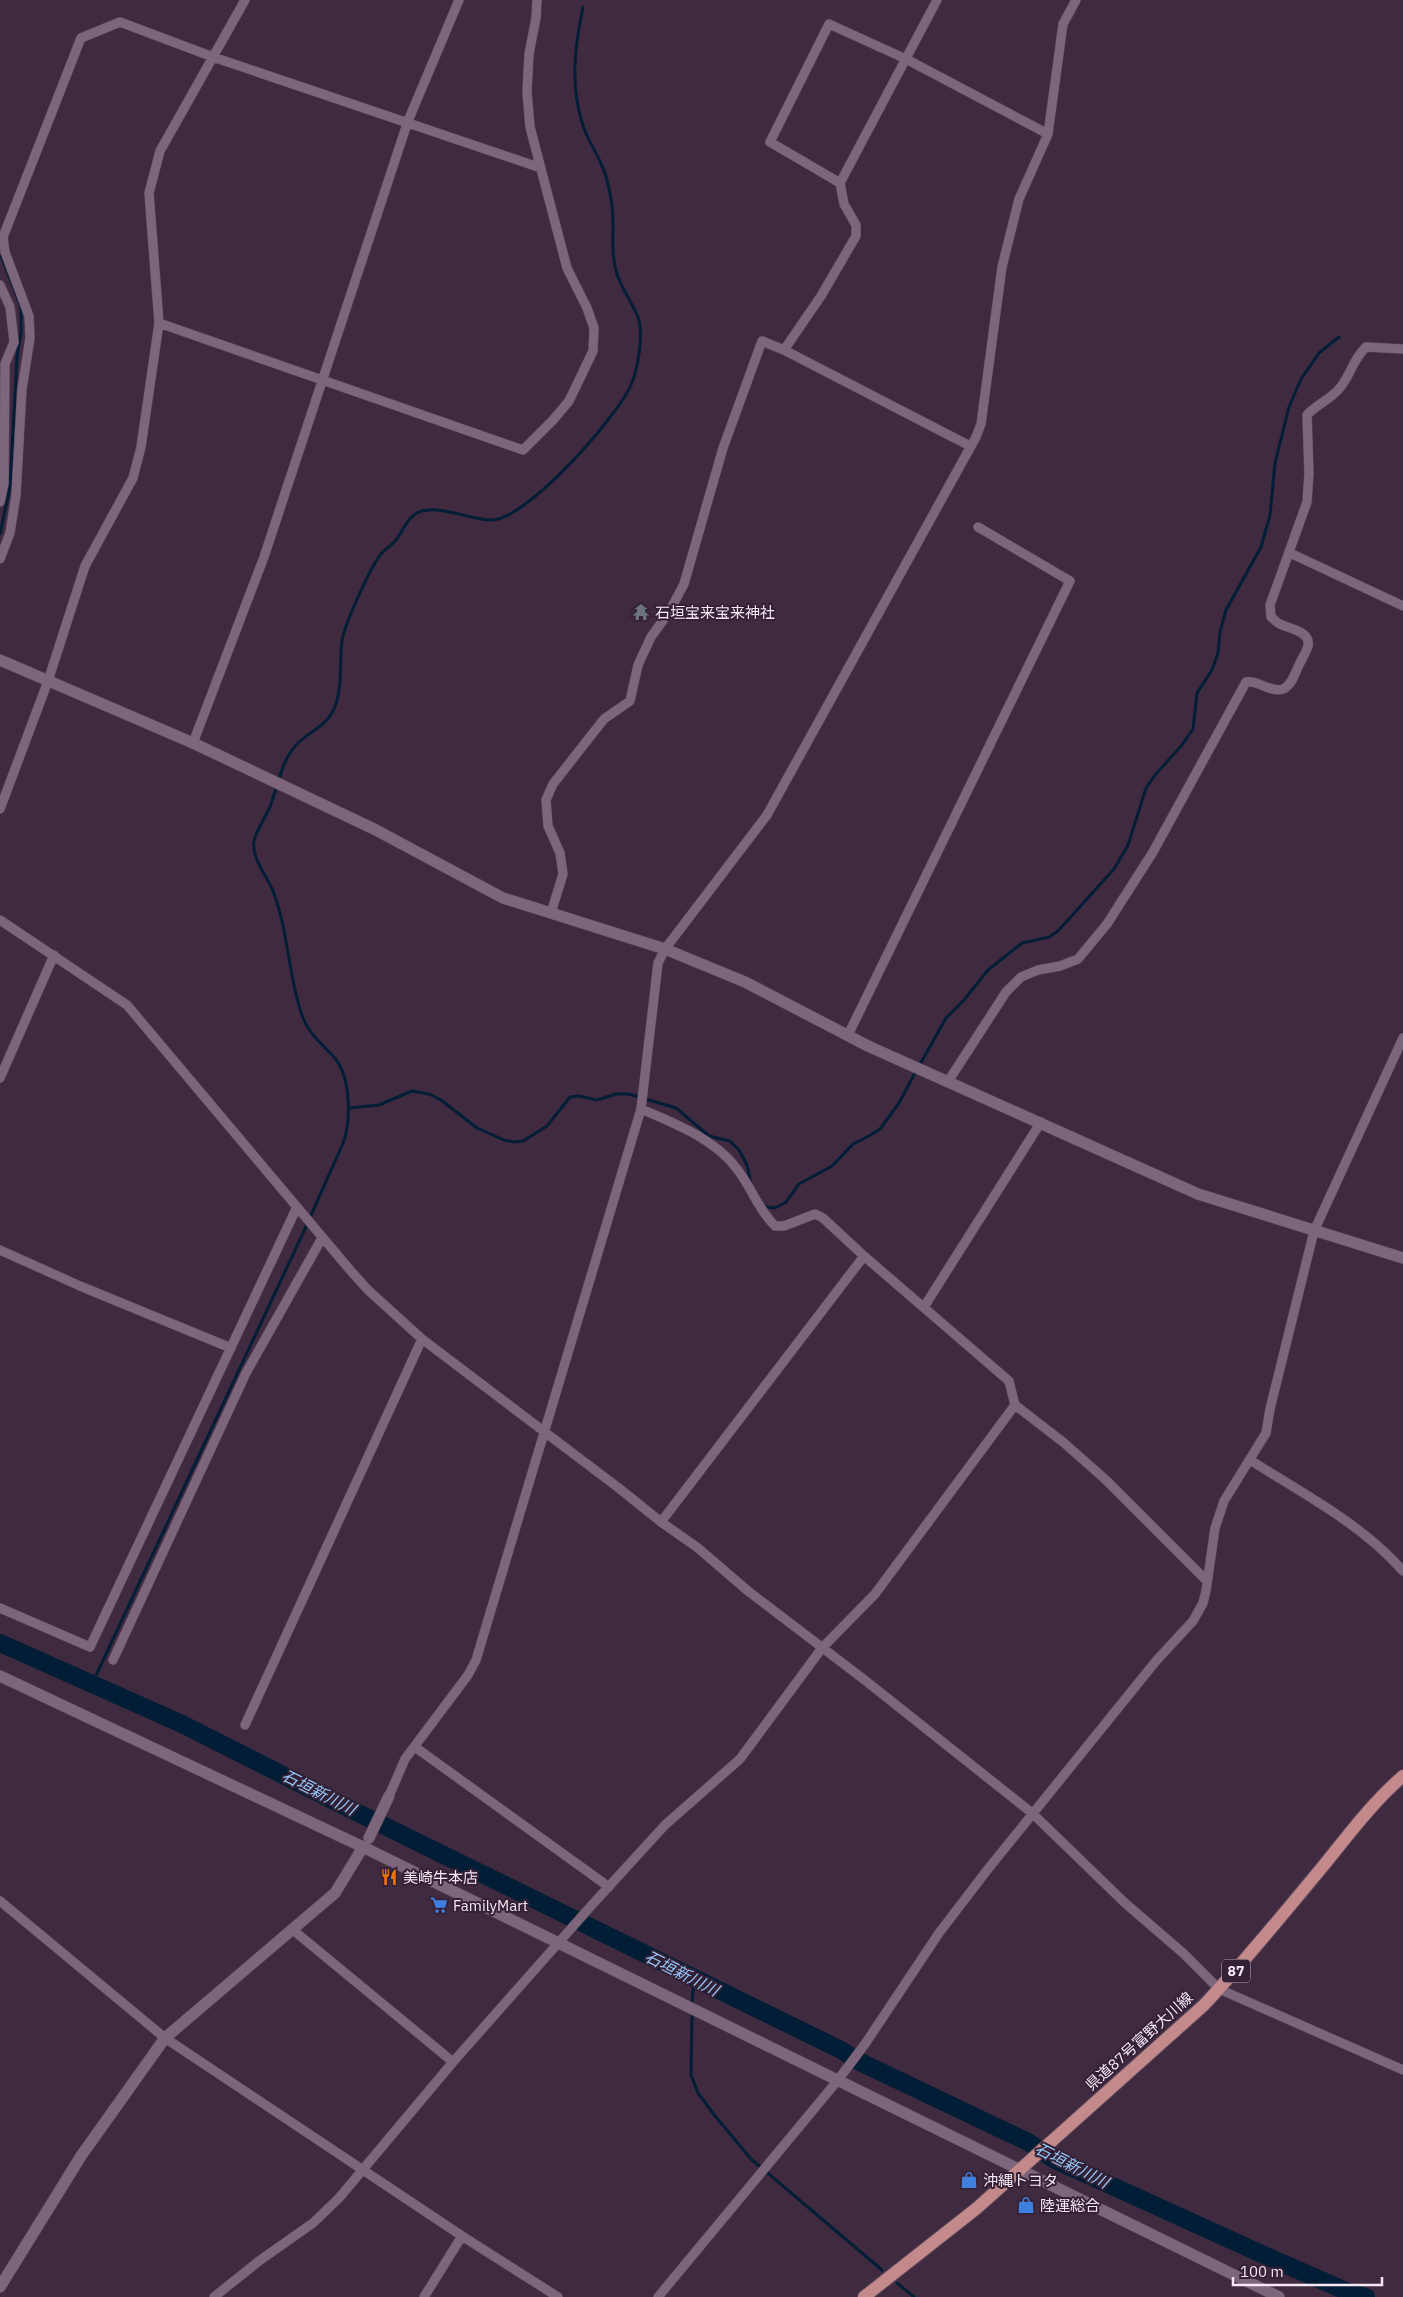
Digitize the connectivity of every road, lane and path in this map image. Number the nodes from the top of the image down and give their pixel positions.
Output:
1 (246, 0) edge
2 (459, 0) edge
3 (537, 0) edge
4 (937, 0) edge
5 (1076, 0) edge
6 (213, 57) junction
7 (906, 59) junction
8 (408, 121) junction
9 (1048, 134) junction
10 (541, 168) junction
11 (840, 183) junction
12 (0, 285) edge
13 (159, 323) junction
14 (784, 350) junction
15 (1403, 350) edge
16 (322, 379) junction
17 (970, 446) junction
18 (0, 502) edge
19 (978, 527) dead end
20 (1290, 552) junction
21 (0, 559) edge
22 (1403, 606) edge
23 (0, 660) edge
24 (48, 681) junction
25 (194, 744) junction
26 (0, 809) edge
27 (551, 913) junction
28 (0, 920) edge
29 (665, 949) junction
30 (54, 955) junction
31 (848, 1035) junction
32 (1403, 1038) edge
33 (0, 1078) edge
34 (949, 1080) junction
35 (640, 1109) junction
36 (1041, 1122) junction
37 (297, 1207) junction
38 (1314, 1231) junction
39 (322, 1238) junction
40 (0, 1250) edge
41 (864, 1256) junction
42 (1403, 1258) edge
43 (924, 1307) junction
44 (422, 1339) junction
45 (231, 1348) junction
46 (1015, 1405) junction
47 (545, 1432) junction
48 (1250, 1460) junction
49 (661, 1522) junction
50 (1403, 1571) edge
51 (1207, 1581) junction
52 (0, 1608) edge
53 (822, 1648) junction
54 (113, 1660) dead end
55 (0, 1676) edge
56 (245, 1725) dead end
57 (415, 1747) junction
58 (1403, 1776) edge
59 (389, 1796) joint
60 (1032, 1814) junction
61 (366, 1843) junction
62 (609, 1887) junction
63 (0, 1901) edge
64 (293, 1930) junction
65 (562, 1939) junction
66 (1219, 1989) junction
67 (165, 2038) junction
68 (453, 2062) junction
69 (1403, 2070) edge
70 (838, 2080) junction
71 (363, 2170) junction
72 (1020, 2170) junction
73 (462, 2236) junction
74 (0, 2287) edge
75 (214, 2297) edge
76 (424, 2297) edge
77 (558, 2297) edge
78 (658, 2297) edge
79 (864, 2297) edge
80 (1279, 2297) edge

1 - 6 street
2 - 8 street
3 - 10 street
4 - 7 street
5 - 9 street
6 - 8 street
6 - 13 street
6 - 21 street
7 - 9 street
7 - 11 street
7 - 11 street
8 - 10 street
8 - 16 street
9 - 17 street
10 - 16 street
11 - 14 street
12 - 18 street
13 - 16 street
13 - 24 street
14 - 17 street
14 - 27 street
15 - 20 street
16 - 25 street
17 - 29 street
19 - 31 street
20 - 22 street
20 - 34 street
23 - 24 street
24 - 25 street
24 - 26 street
25 - 27 street
27 - 29 street
28 - 30 street
29 - 31 street
29 - 35 street
30 - 33 street
30 - 37 street
31 - 34 street
32 - 38 street
34 - 36 street
35 - 41 street
35 - 47 street
36 - 38 street
36 - 43 street
37 - 39 street
37 - 45 street
38 - 42 street
38 - 48 street
39 - 44 street
39 - 54 street
40 - 45 street
41 - 43 street
41 - 49 street
43 - 46 street
44 - 47 street
44 - 56 street
45 - 52 street
46 - 51 street
46 - 53 street
47 - 49 street
47 - 57 street
48 - 50 street
48 - 51 street
49 - 53 street
51 - 60 street
53 - 60 street
53 - 62 street
55 - 61 street
57 - 59 street
57 - 62 street
58 - 66 main road, 県道87号富野大川線 / 87
59 - 61 street
60 - 66 street
60 - 70 street
61 - 64 street
61 - 65 street
62 - 65 street
63 - 67 street
64 - 67 street
64 - 68 street
65 - 68 street
65 - 70 street
66 - 69 street
66 - 72 main road, 県道87号富野大川線 / 87
67 - 71 street
67 - 74 street
68 - 71 street
70 - 72 street
70 - 78 street
71 - 73 street
71 - 75 street
72 - 79 main road, 県道87号富野大川線 / 87
72 - 80 street
73 - 76 street
73 - 77 street

